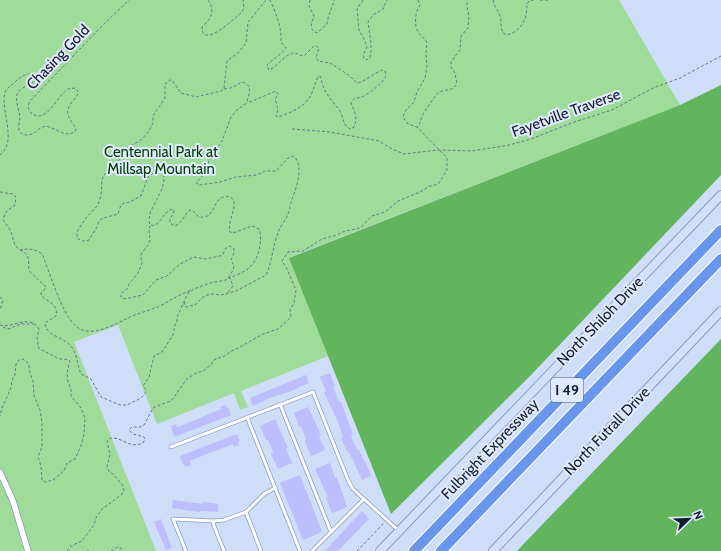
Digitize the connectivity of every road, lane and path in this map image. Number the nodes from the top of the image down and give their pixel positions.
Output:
1 (130, 0) edge
2 (208, 0) edge
3 (243, 0) edge
4 (266, 0) edge
5 (270, 0) edge
6 (310, 0) edge
7 (334, 0) edge
8 (363, 0) edge
9 (387, 0) edge
10 (418, 0) edge
11 (467, 0) edge
12 (493, 0) edge
13 (532, 0) edge
14 (540, 0) edge
15 (549, 0) edge
16 (721, 56) edge
17 (224, 89) junction
18 (248, 102) junction
19 (416, 127) junction
20 (292, 129) dead end
21 (438, 150) junction
22 (0, 155) edge
23 (0, 192) edge
24 (721, 195) edge
25 (150, 225) junction
26 (721, 230) edge
27 (20, 250) junction
28 (721, 259) edge
29 (229, 278) junction
30 (192, 290) junction
31 (228, 293) junction
32 (0, 297) edge
33 (185, 301) junction
34 (0, 310) edge
35 (721, 311) edge
36 (36, 324) junction
37 (1, 326) edge
38 (280, 404) junction
39 (0, 416) edge
40 (247, 417) junction
41 (171, 448) dead end
42 (0, 472) edge
43 (275, 488) junction
44 (364, 499) junction
45 (246, 512) junction
46 (387, 520) junction
47 (213, 521) junction
48 (330, 532) junction
49 (399, 532) junction
50 (28, 551) edge
51 (67, 551) edge
52 (86, 551) edge
53 (91, 551) edge
54 (111, 551) edge
55 (122, 551) edge
56 (186, 551) edge
57 (224, 551) edge
58 (261, 551) edge
59 (300, 551) edge
60 (312, 551) edge
61 (357, 551) edge
62 (380, 551) edge
63 (414, 551) edge
64 (441, 551) edge
65 (493, 551) edge

1 - 22 path, Chasing Gold
2 - 3 path
4 - 17 path
5 - 18 path
6 - 7 path
8 - 9 path
10 - 19 path
11 - 19 path
12 - 13 path
14 - 15 path
16 - 21 path, Fayetville Traverse
17 - 18 path
17 - 25 path
18 - 31 path
19 - 21 path
20 - 21 path, Fayetville Traverse
21 - 51 path
23 - 27 path
24 - 49 main road, North Shiloh Drive
25 - 29 path
25 - 29 path
26 - 63 highway, Fulbright Expressway / I 49
27 - 30 path
27 - 33 path
28 - 64 highway, I 49
29 - 30 path
29 - 31 path
30 - 33 path
31 - 33 path
32 - 34 path
35 - 65 main road, North Futrall Drive
36 - 37 path
36 - 37 path
36 - 39 path
38 - 40 lane
38 - 44 lane
38 - 48 lane
40 - 41 lane
40 - 43 lane
42 - 50 street
43 - 45 lane
43 - 59 lane
44 - 46 lane
44 - 48 lane
45 - 47 lane
45 - 58 lane
46 - 49 lane
46 - 61 path
47 - 56 lane
47 - 57 lane
48 - 60 lane
49 - 62 main road, North Shiloh Drive
52 - 53 path
54 - 55 path

